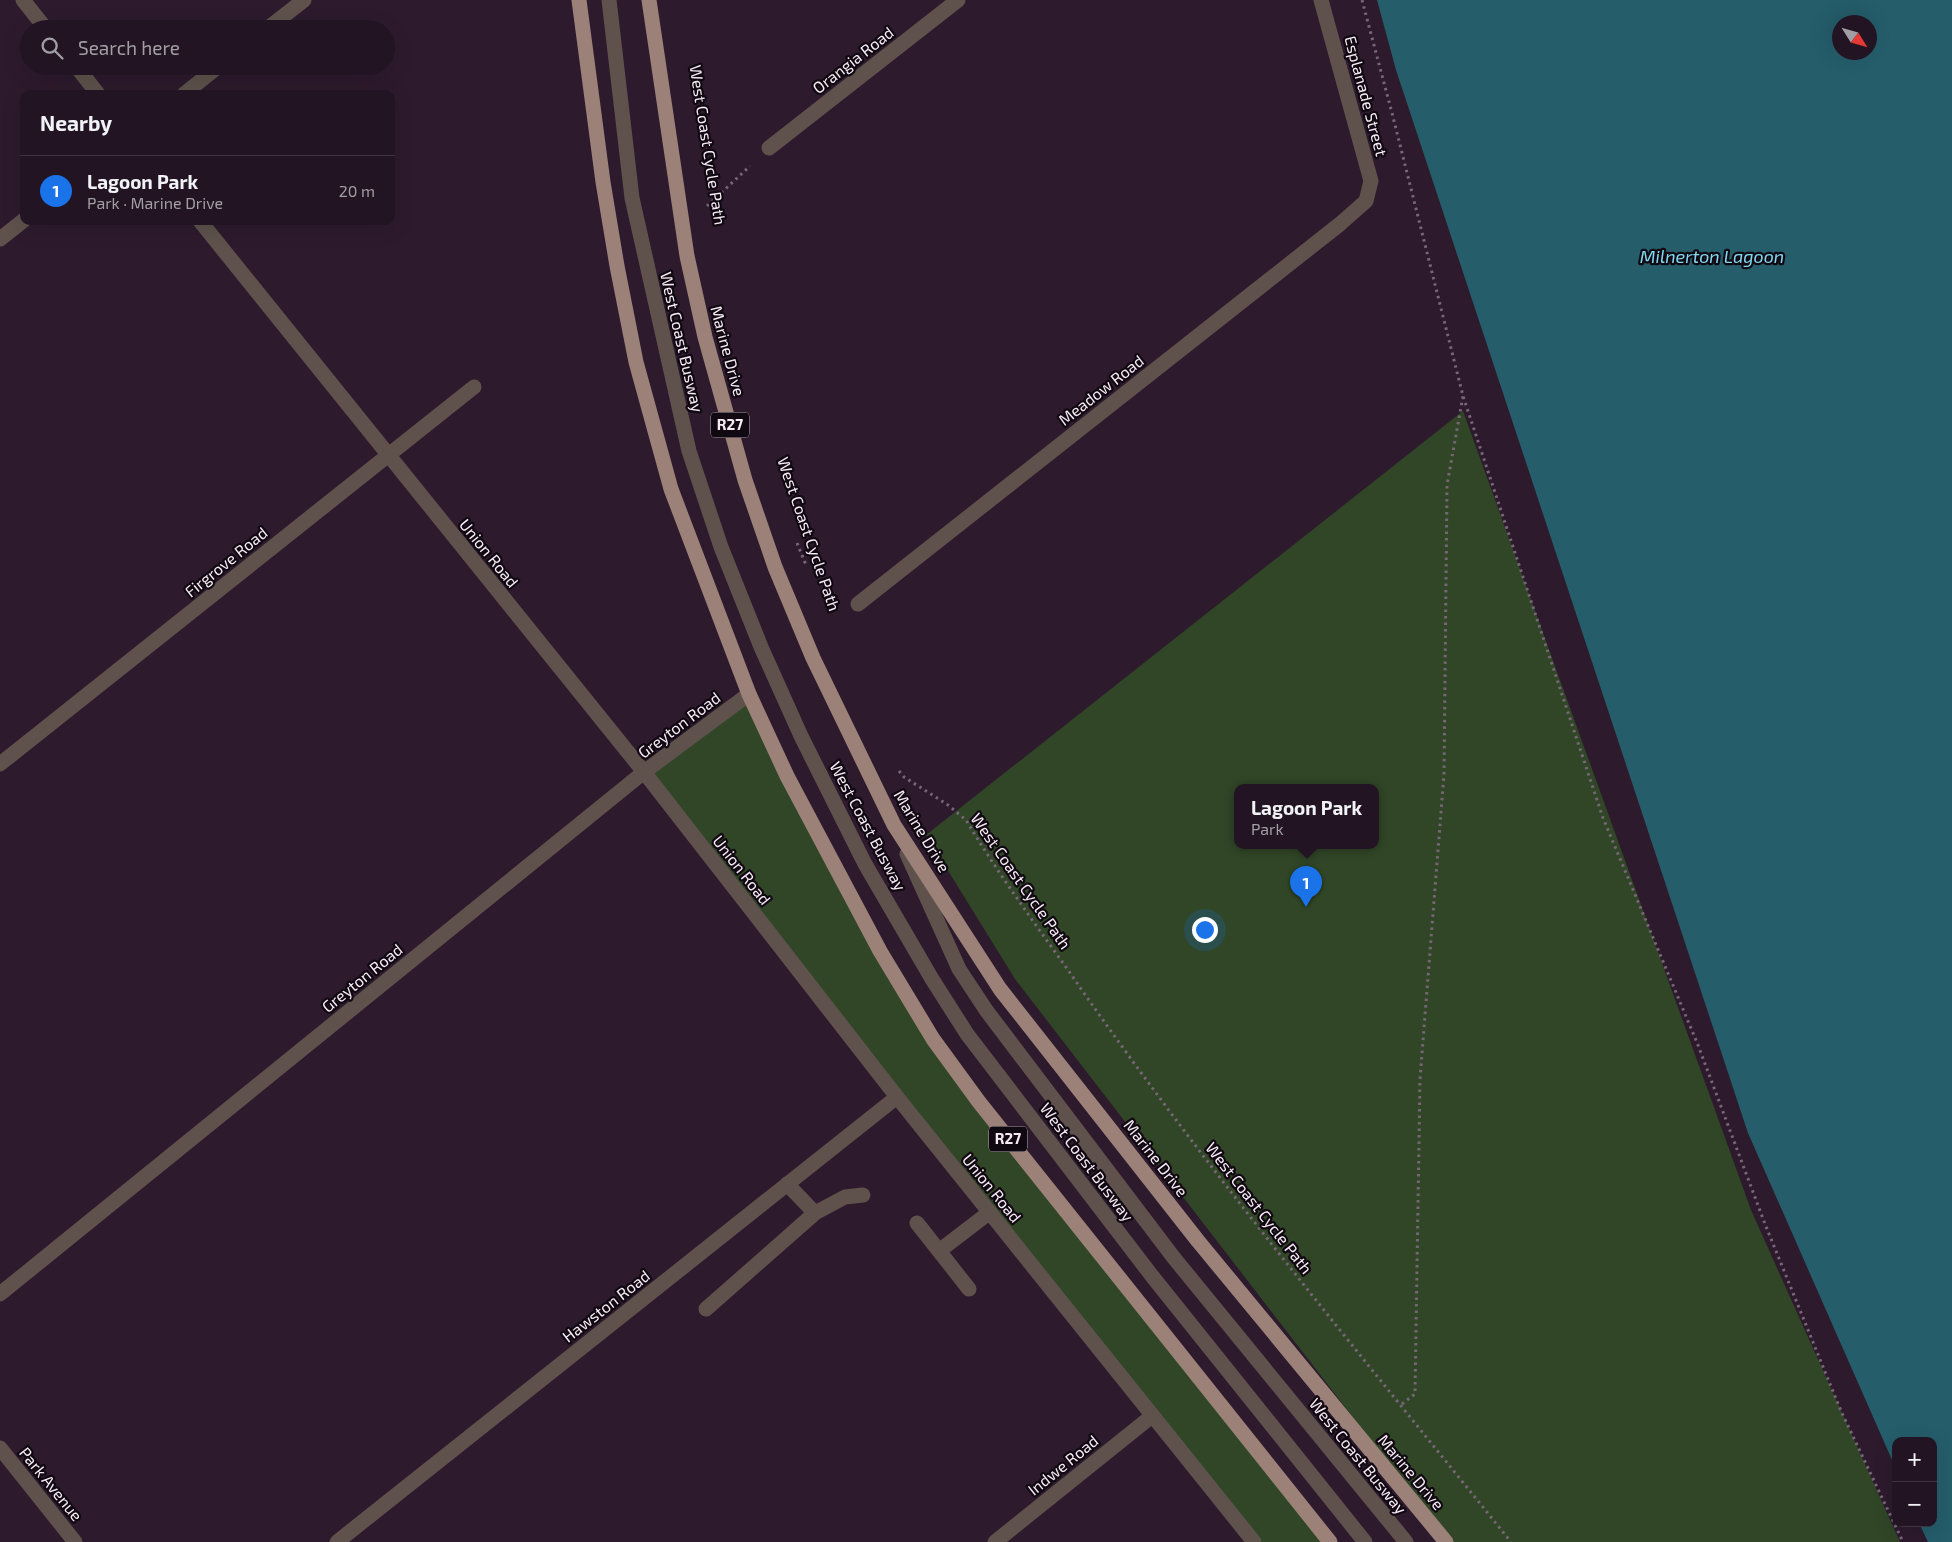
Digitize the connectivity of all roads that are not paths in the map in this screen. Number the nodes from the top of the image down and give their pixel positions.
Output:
1 (23, 0) edge
2 (304, 0) edge
3 (579, 0) edge
4 (608, 0) edge
5 (649, 0) edge
6 (958, 0) edge
7 (1321, 0) edge
8 (39, 20) edge
9 (278, 20) edge
10 (83, 75) edge
11 (208, 75) edge
12 (95, 90) edge
13 (189, 90) edge
14 (769, 148) road end
15 (1366, 201) joint
16 (20, 223) edge
17 (203, 225) edge
18 (0, 239) edge
19 (474, 387) dead end
20 (387, 455) junction
21 (858, 604) dead end
22 (749, 694) junction
23 (0, 764) edge
24 (644, 772) junction
25 (894, 825) junction
26 (897, 1097) junction
27 (787, 1184) junction
28 (863, 1195) dead end
29 (990, 1212) junction
30 (815, 1213) junction
31 (917, 1223) dead end
32 (939, 1251) junction
33 (968, 1289) dead end
34 (0, 1294) edge
35 (706, 1308) dead end
36 (1152, 1416) junction
37 (0, 1448) edge
38 (75, 1542) edge
39 (337, 1542) edge
40 (995, 1542) edge
41 (1254, 1542) edge
42 (1330, 1542) edge
43 (1365, 1542) edge
44 (1406, 1542) edge
45 (1446, 1542) edge

1 - 8 street
2 - 9 street
3 - 22 main road, R27
4 - 43 street, West Coast Busway
5 - 25 main road, Marine Drive / R27
6 - 14 street, Orangia Road
7 - 15 street, Esplanade Street
10 - 12 street
11 - 13 street
15 - 21 street, Meadow Road
16 - 18 street
17 - 20 street, Union Road
19 - 20 street, Firgrove Road
20 - 23 street, Firgrove Road
20 - 24 street, Union Road
22 - 24 street, Greyton Road
22 - 42 main road, R27
24 - 26 street, Union Road
24 - 34 street, Greyton Road
25 - 44 street, West Coast Busway
25 - 45 main road, Marine Drive / R27
26 - 27 street, Hawston Road
26 - 29 street, Union Road
27 - 30 street
27 - 39 street, Hawston Road
28 - 30 street
29 - 32 street
29 - 36 street, Union Road
30 - 35 street
31 - 32 street
32 - 33 street
36 - 40 street, Indwe Road
36 - 41 street, Union Road
37 - 38 street, Park Avenue

